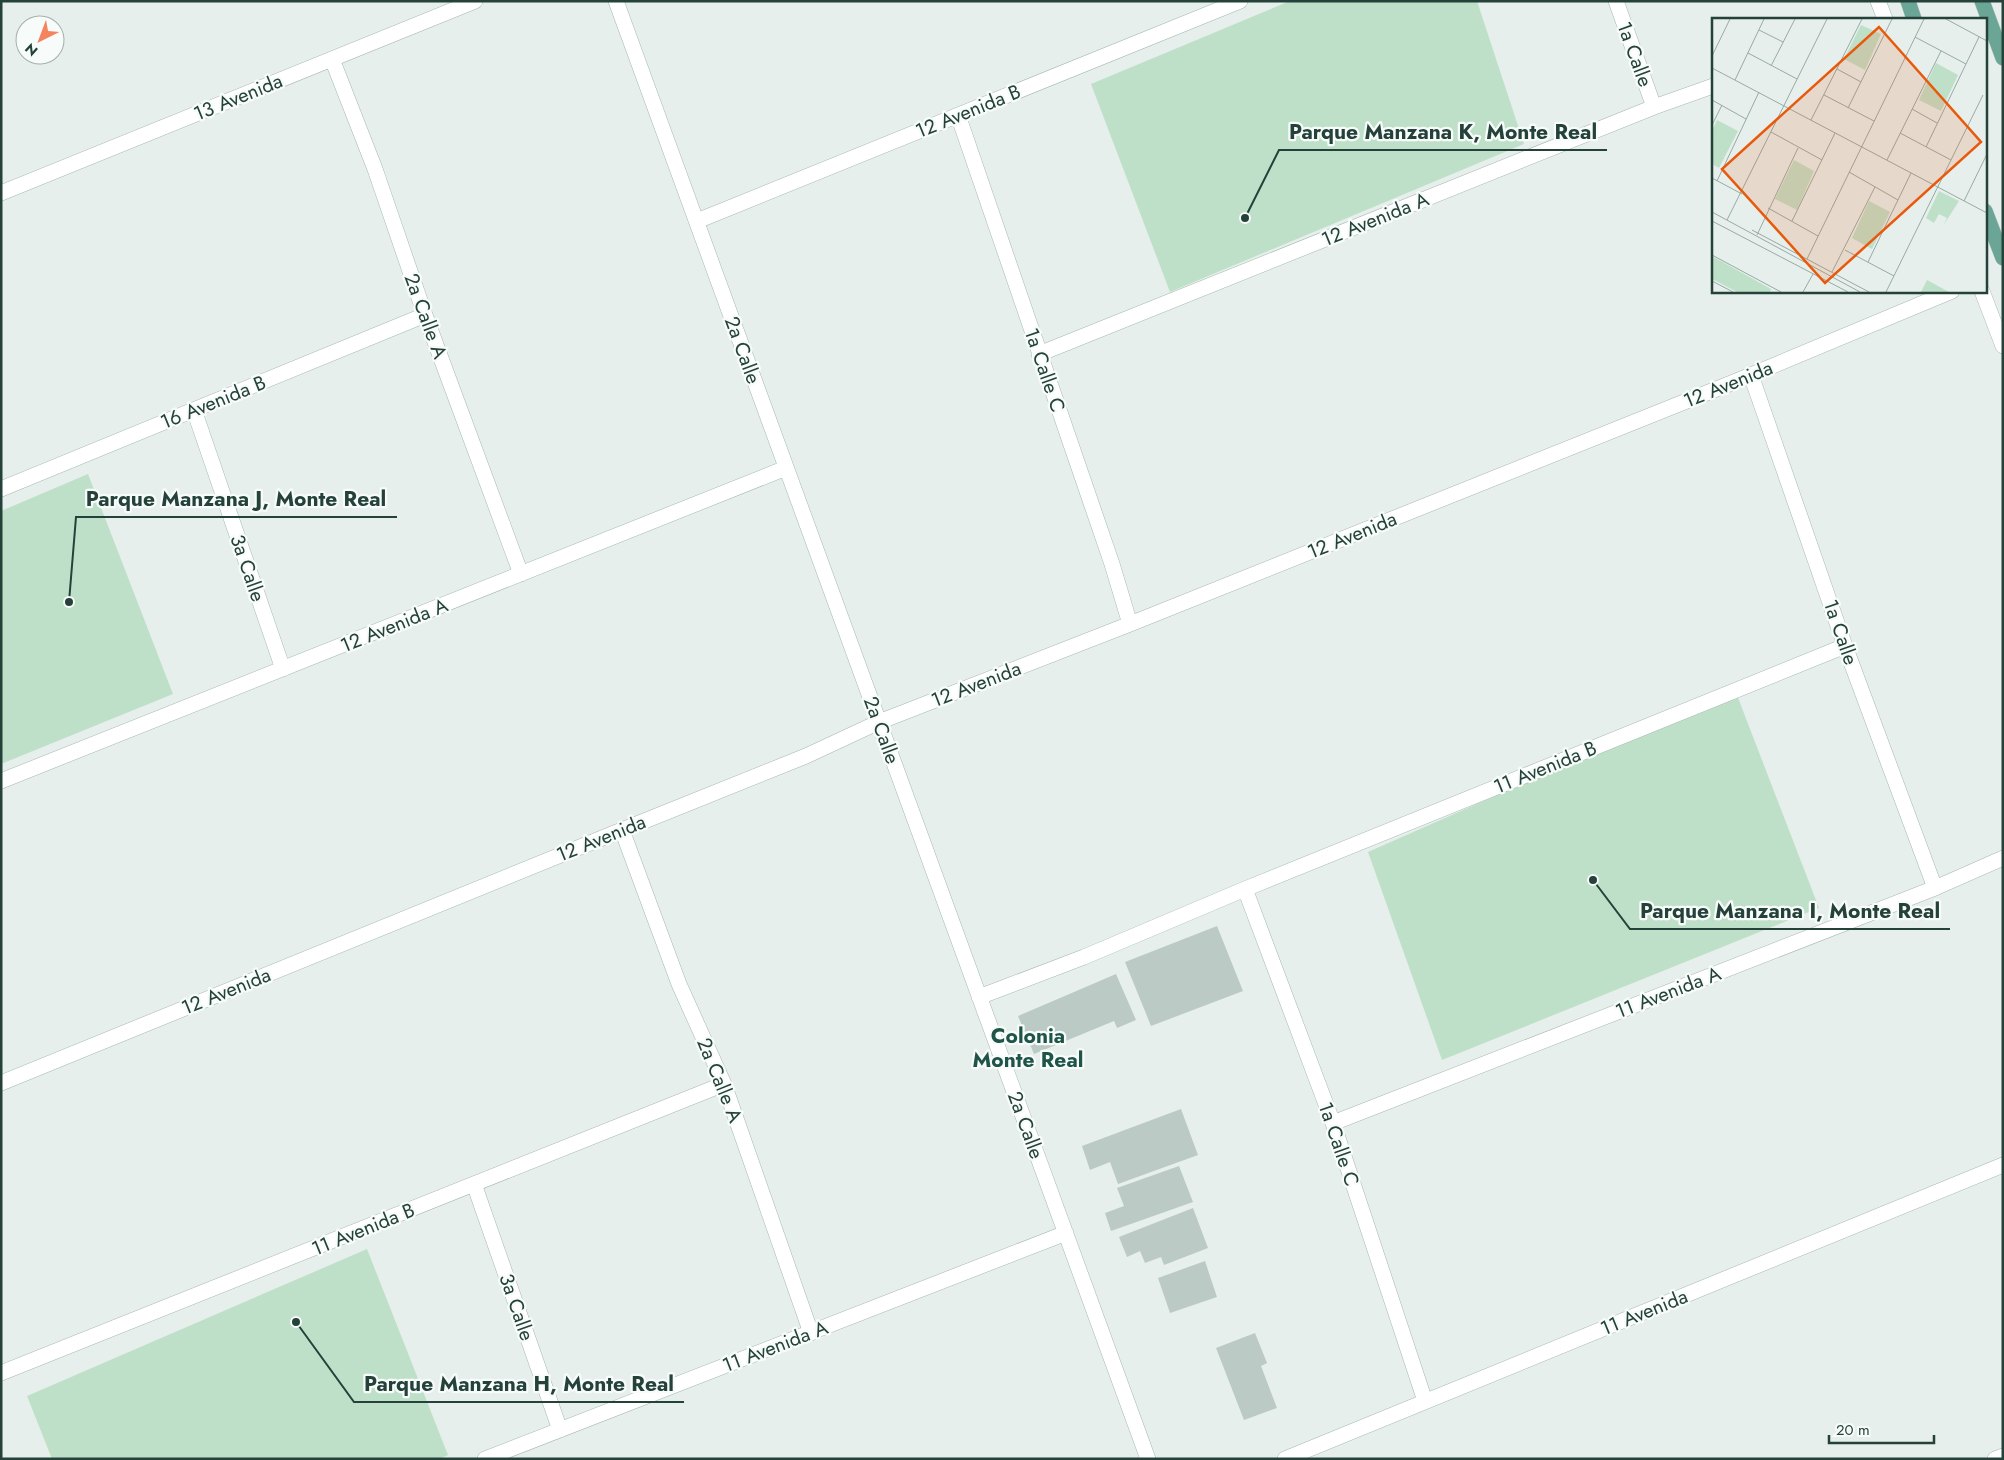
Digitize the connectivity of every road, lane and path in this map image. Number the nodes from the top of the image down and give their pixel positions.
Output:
1 (475, 1) edge
2 (616, 1) edge
3 (1240, 1) edge
4 (1616, 1) edge
5 (1878, 1) edge
6 (1908, 1) edge
7 (1982, 1) edge
8 (1885, 18) edge
9 (1914, 18) edge
10 (2003, 58) edge
11 (332, 59) junction
12 (1712, 86) edge
13 (1654, 107) junction
14 (958, 115) junction
15 (1, 193) edge
16 (1986, 214) edge
17 (697, 221) junction
18 (2003, 258) edge
19 (1950, 292) edge
20 (1982, 292) edge
21 (425, 315) junction
22 (2003, 346) edge
23 (1039, 354) junction
24 (1751, 375) junction
25 (194, 410) junction
26 (786, 468) junction
27 (1, 489) edge
28 (520, 574) junction
29 (1130, 624) junction
30 (1845, 646) junction
31 (283, 669) junction
32 (879, 722) junction
33 (1, 781) edge
34 (622, 830) junction
35 (2003, 858) edge
36 (1935, 888) junction
37 (1245, 889) junction
38 (979, 997) junction
39 (1, 1083) edge
40 (724, 1084) junction
41 (1333, 1123) junction
42 (2003, 1165) edge
43 (474, 1184) junction
44 (1066, 1233) junction
45 (811, 1333) junction
46 (1, 1373) edge
47 (1425, 1401) junction
48 (560, 1430) junction
49 (2003, 1456) edge
50 (485, 1459) edge
51 (1148, 1459) edge
52 (1285, 1459) edge
53 (1995, 1459) edge

1 - 11 street, 13 Avenida
2 - 17 street, 2a Calle
3 - 14 street, 12 Avenida B
4 - 13 street, 1a Calle
5 - 8 street
6 - 9 main road
7 - 10 main road
11 - 15 street, 13 Avenida
11 - 21 street, 2a Calle A
12 - 13 street, 12 Avenida A
13 - 23 street, 12 Avenida A
14 - 17 street, 12 Avenida B
14 - 23 street, 1a Calle C
16 - 18 main road
17 - 26 street, 2a Calle
19 - 24 street, 12 Avenida
20 - 22 street
21 - 25 street, 16 Avenida B
21 - 28 street, 2a Calle A
23 - 29 street, 1a Calle C
24 - 29 street, 12 Avenida
24 - 30 street, 1a Calle
25 - 27 street, 16 Avenida B
25 - 31 street, 3a Calle
26 - 28 street, 12 Avenida A
26 - 32 street, 2a Calle
28 - 31 street, 12 Avenida A
29 - 32 street, 12 Avenida
30 - 36 street, 1a Calle
30 - 37 street, 11 Avenida B
31 - 33 street, 12 Avenida A
32 - 34 street, 12 Avenida
32 - 38 street, 2a Calle
34 - 39 street, 12 Avenida
34 - 40 street, 2a Calle A
35 - 36 street, 11 Avenida A
36 - 41 street, 11 Avenida A
37 - 38 street, 11 Avenida B
37 - 41 street, 1a Calle C
38 - 44 street, 2a Calle
40 - 43 street, 11 Avenida B
40 - 45 street, 2a Calle A
41 - 47 street, 1a Calle C
42 - 47 street, 11 Avenida
43 - 46 street, 11 Avenida B
43 - 48 street, 3a Calle
44 - 45 street, 11 Avenida A
44 - 51 street, 2a Calle
45 - 48 street, 11 Avenida A
47 - 52 street, 11 Avenida
48 - 50 street, 11 Avenida A
49 - 53 street

